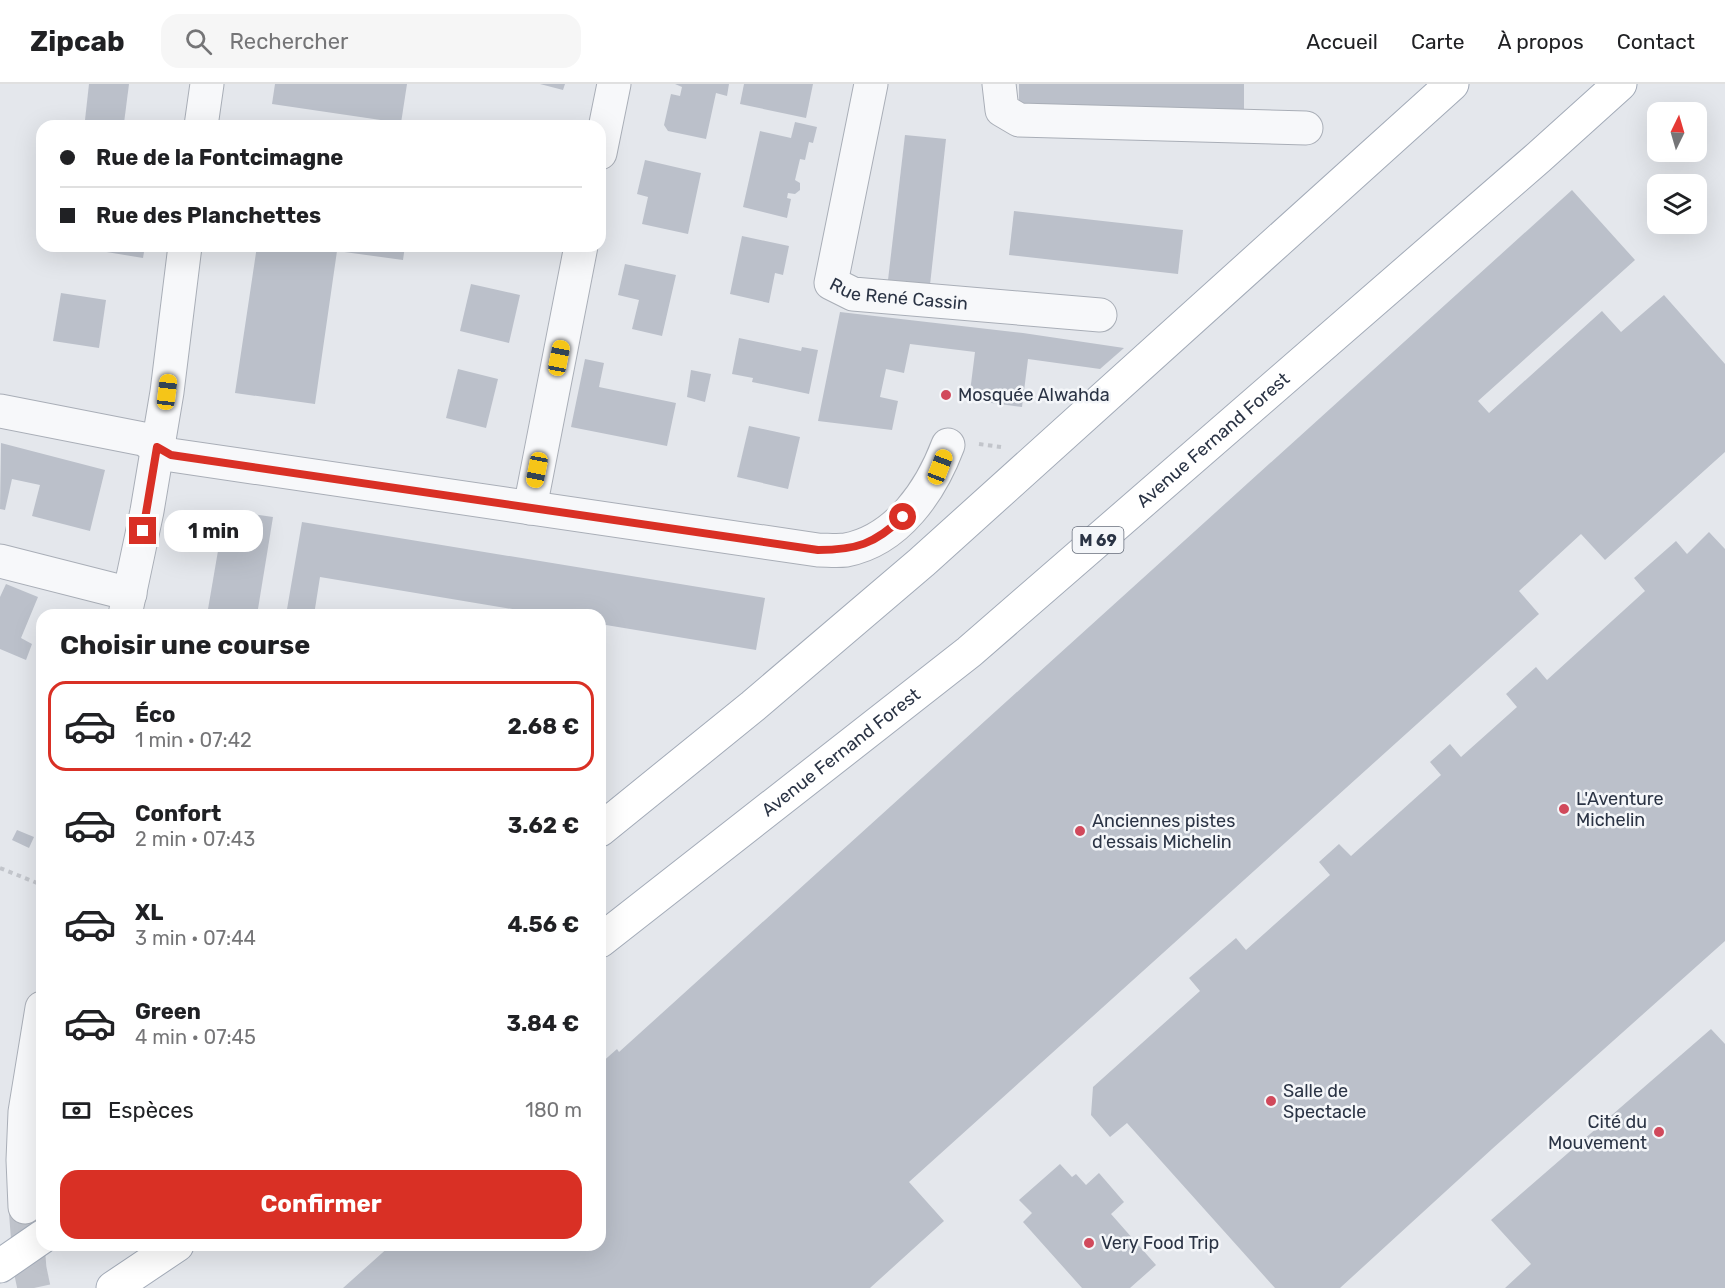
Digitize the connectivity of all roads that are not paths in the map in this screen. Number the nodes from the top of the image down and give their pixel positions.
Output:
1 (207, 84) edge
2 (614, 84) edge
3 (871, 84) edge
4 (999, 84) edge
5 (1452, 84) edge
6 (1620, 84) edge
7 (202, 120) edge
8 (606, 123) edge
9 (1306, 128) dead end
10 (183, 252) edge
11 (580, 252) edge
12 (1100, 315) dead end
13 (0, 411) edge
14 (948, 445) road end
15 (157, 447) junction
16 (530, 508) junction
17 (0, 561) edge
18 (127, 604) edge
19 (606, 825) edge
20 (606, 936) edge
21 (36, 1030) edge
22 (12, 1120) edge
23 (25, 1207) tunnel mouth
24 (36, 1241) edge
25 (168, 1251) edge
26 (0, 1266) edge
27 (113, 1288) edge

1 - 7 street
2 - 8 street
3 - 12 street, Rue René Cassin
4 - 9 street
5 - 19 main road
6 - 20 main road, Avenue Fernand Forest / M 69
10 - 15 street
11 - 16 street
13 - 15 street
14 - 16 street
15 - 16 street
15 - 18 street
17 - 18 street
21 - 22 street
22 - 23 street
24 - 26 main road
25 - 27 main road

